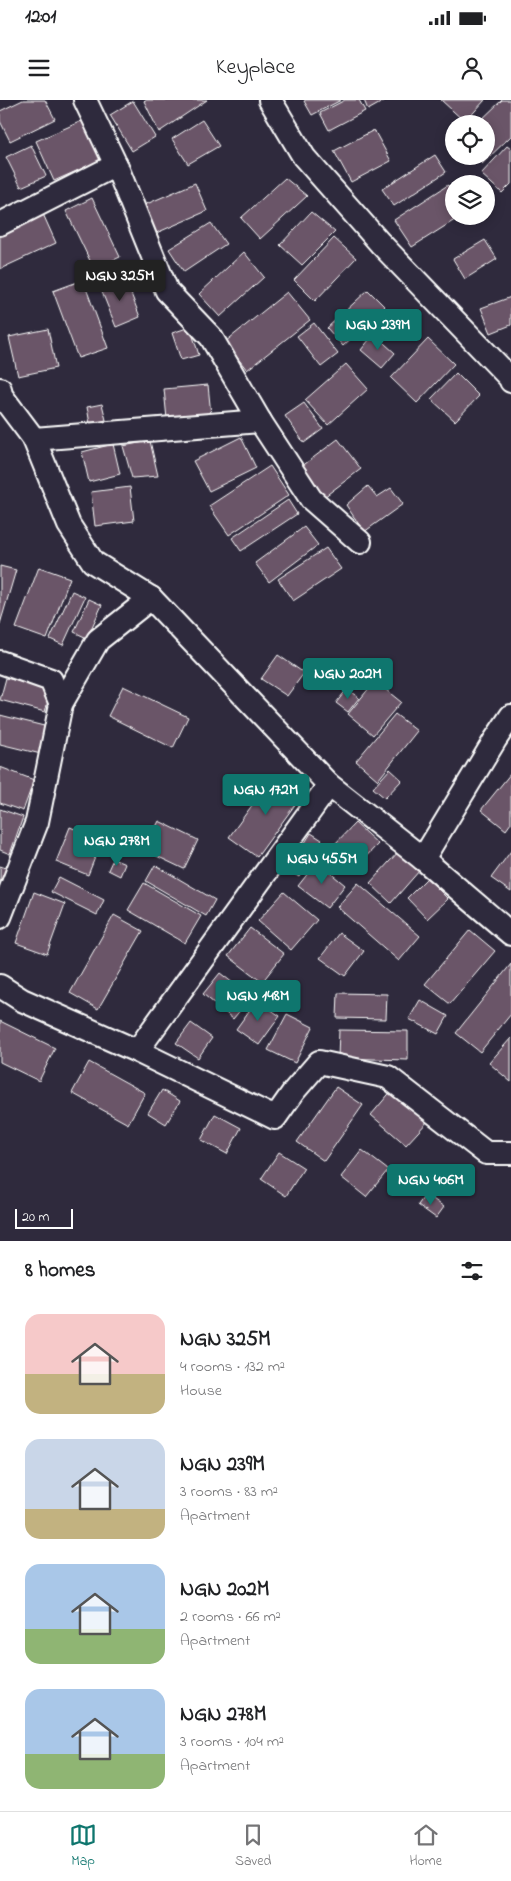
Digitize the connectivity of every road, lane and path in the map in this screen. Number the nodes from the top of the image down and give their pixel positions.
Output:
1 (85, 100) edge
2 (270, 100) edge
3 (116, 165) junction
4 (0, 224) edge
5 (511, 381) edge
6 (0, 389) edge
7 (260, 421) junction
8 (34, 439) junction
9 (360, 542) dead end
10 (151, 598) junction
11 (0, 662) edge
12 (61, 704) junction
13 (511, 716) edge
14 (329, 785) junction
15 (423, 859) junction
16 (0, 917) edge
17 (511, 934) edge
18 (0, 986) edge
19 (137, 1051) junction
20 (511, 1153) edge

1 - 3 street
2 - 5 street
3 - 4 street
3 - 7 street
6 - 8 street
7 - 8 street
7 - 9 street
8 - 10 street
10 - 12 street
10 - 14 street
11 - 12 street
12 - 16 street
13 - 15 street
14 - 15 street
14 - 19 street
15 - 17 street
18 - 19 street
19 - 20 street

